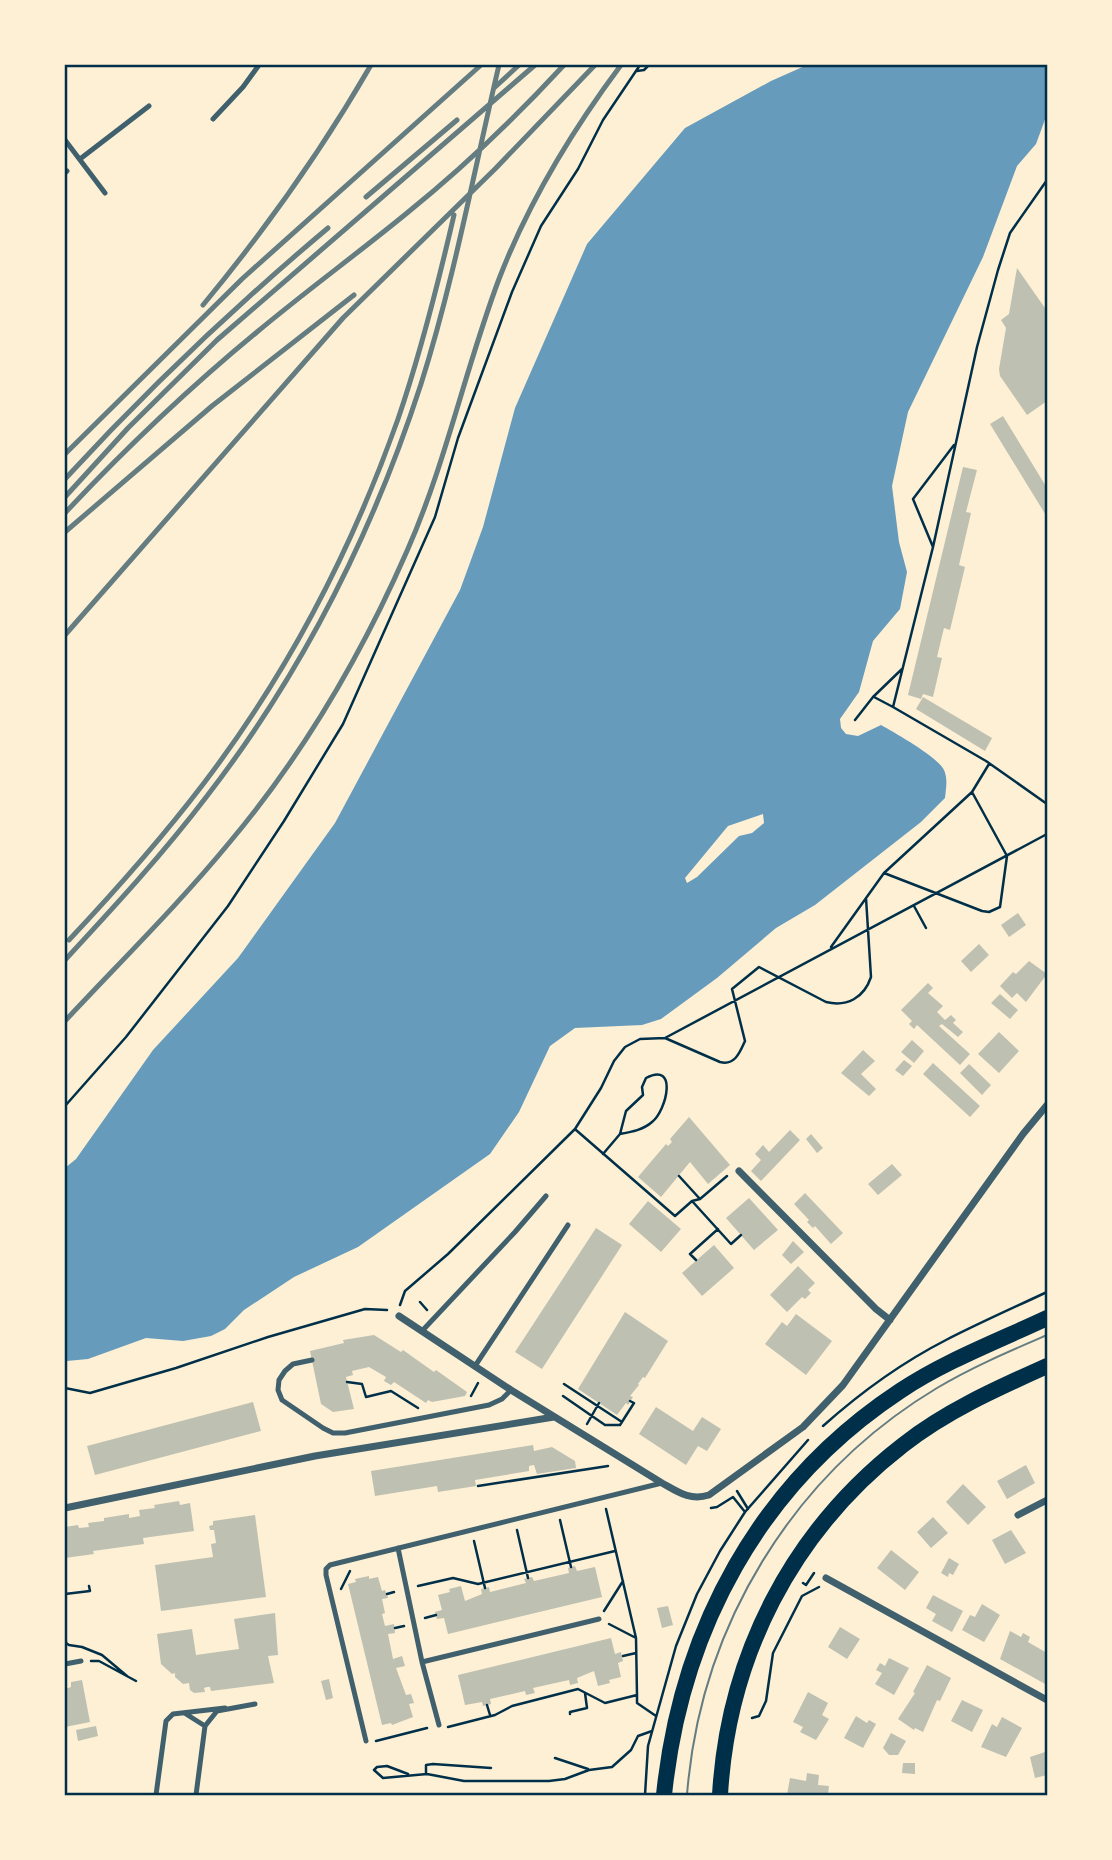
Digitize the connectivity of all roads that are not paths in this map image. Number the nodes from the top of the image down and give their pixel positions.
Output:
1 (259, 65) edge
2 (149, 106) dead end
3 (213, 119) dead end
4 (65, 140) edge
5 (80, 159) junction
6 (106, 193) dead end
7 (1047, 1106) edge
8 (739, 1171) dead end
9 (546, 1196) dead end
10 (568, 1225) dead end
11 (399, 1316) road end
12 (1047, 1318) edge
13 (890, 1320) junction
14 (422, 1331) junction
15 (312, 1360) dead end
16 (475, 1366) junction
17 (1047, 1366) edge
18 (511, 1390) junction
19 (554, 1417) junction
20 (662, 1483) junction
21 (1047, 1500) edge
22 (65, 1508) edge
23 (1018, 1515) dead end
24 (398, 1548) junction
25 (824, 1582) road end
26 (599, 1619) road end
27 (81, 1661) road end
28 (422, 1662) junction
29 (65, 1664) edge
30 (1047, 1700) edge
31 (255, 1704) dead end
32 (225, 1708) junction
33 (184, 1713) junction
34 (439, 1725) dead end
35 (205, 1727) junction
36 (366, 1741) road end
37 (156, 1795) edge
38 (196, 1795) edge
39 (664, 1795) edge
40 (720, 1795) edge

1 - 3 lane
2 - 5 lane
4 - 5 lane
5 - 6 lane
7 - 13 street
8 - 13 street
9 - 14 lane
10 - 16 lane
11 - 14 street
12 - 39 main road
13 - 20 street
14 - 16 street
15 - 18 lane
16 - 18 street
17 - 40 main road
18 - 19 street
19 - 20 street
19 - 22 street
20 - 24 lane
21 - 23 street
24 - 28 lane
24 - 36 lane
25 - 30 street
26 - 28 lane
27 - 29 lane
28 - 34 lane
31 - 32 lane
32 - 33 lane
32 - 35 lane
33 - 35 lane
33 - 37 lane
35 - 38 lane

